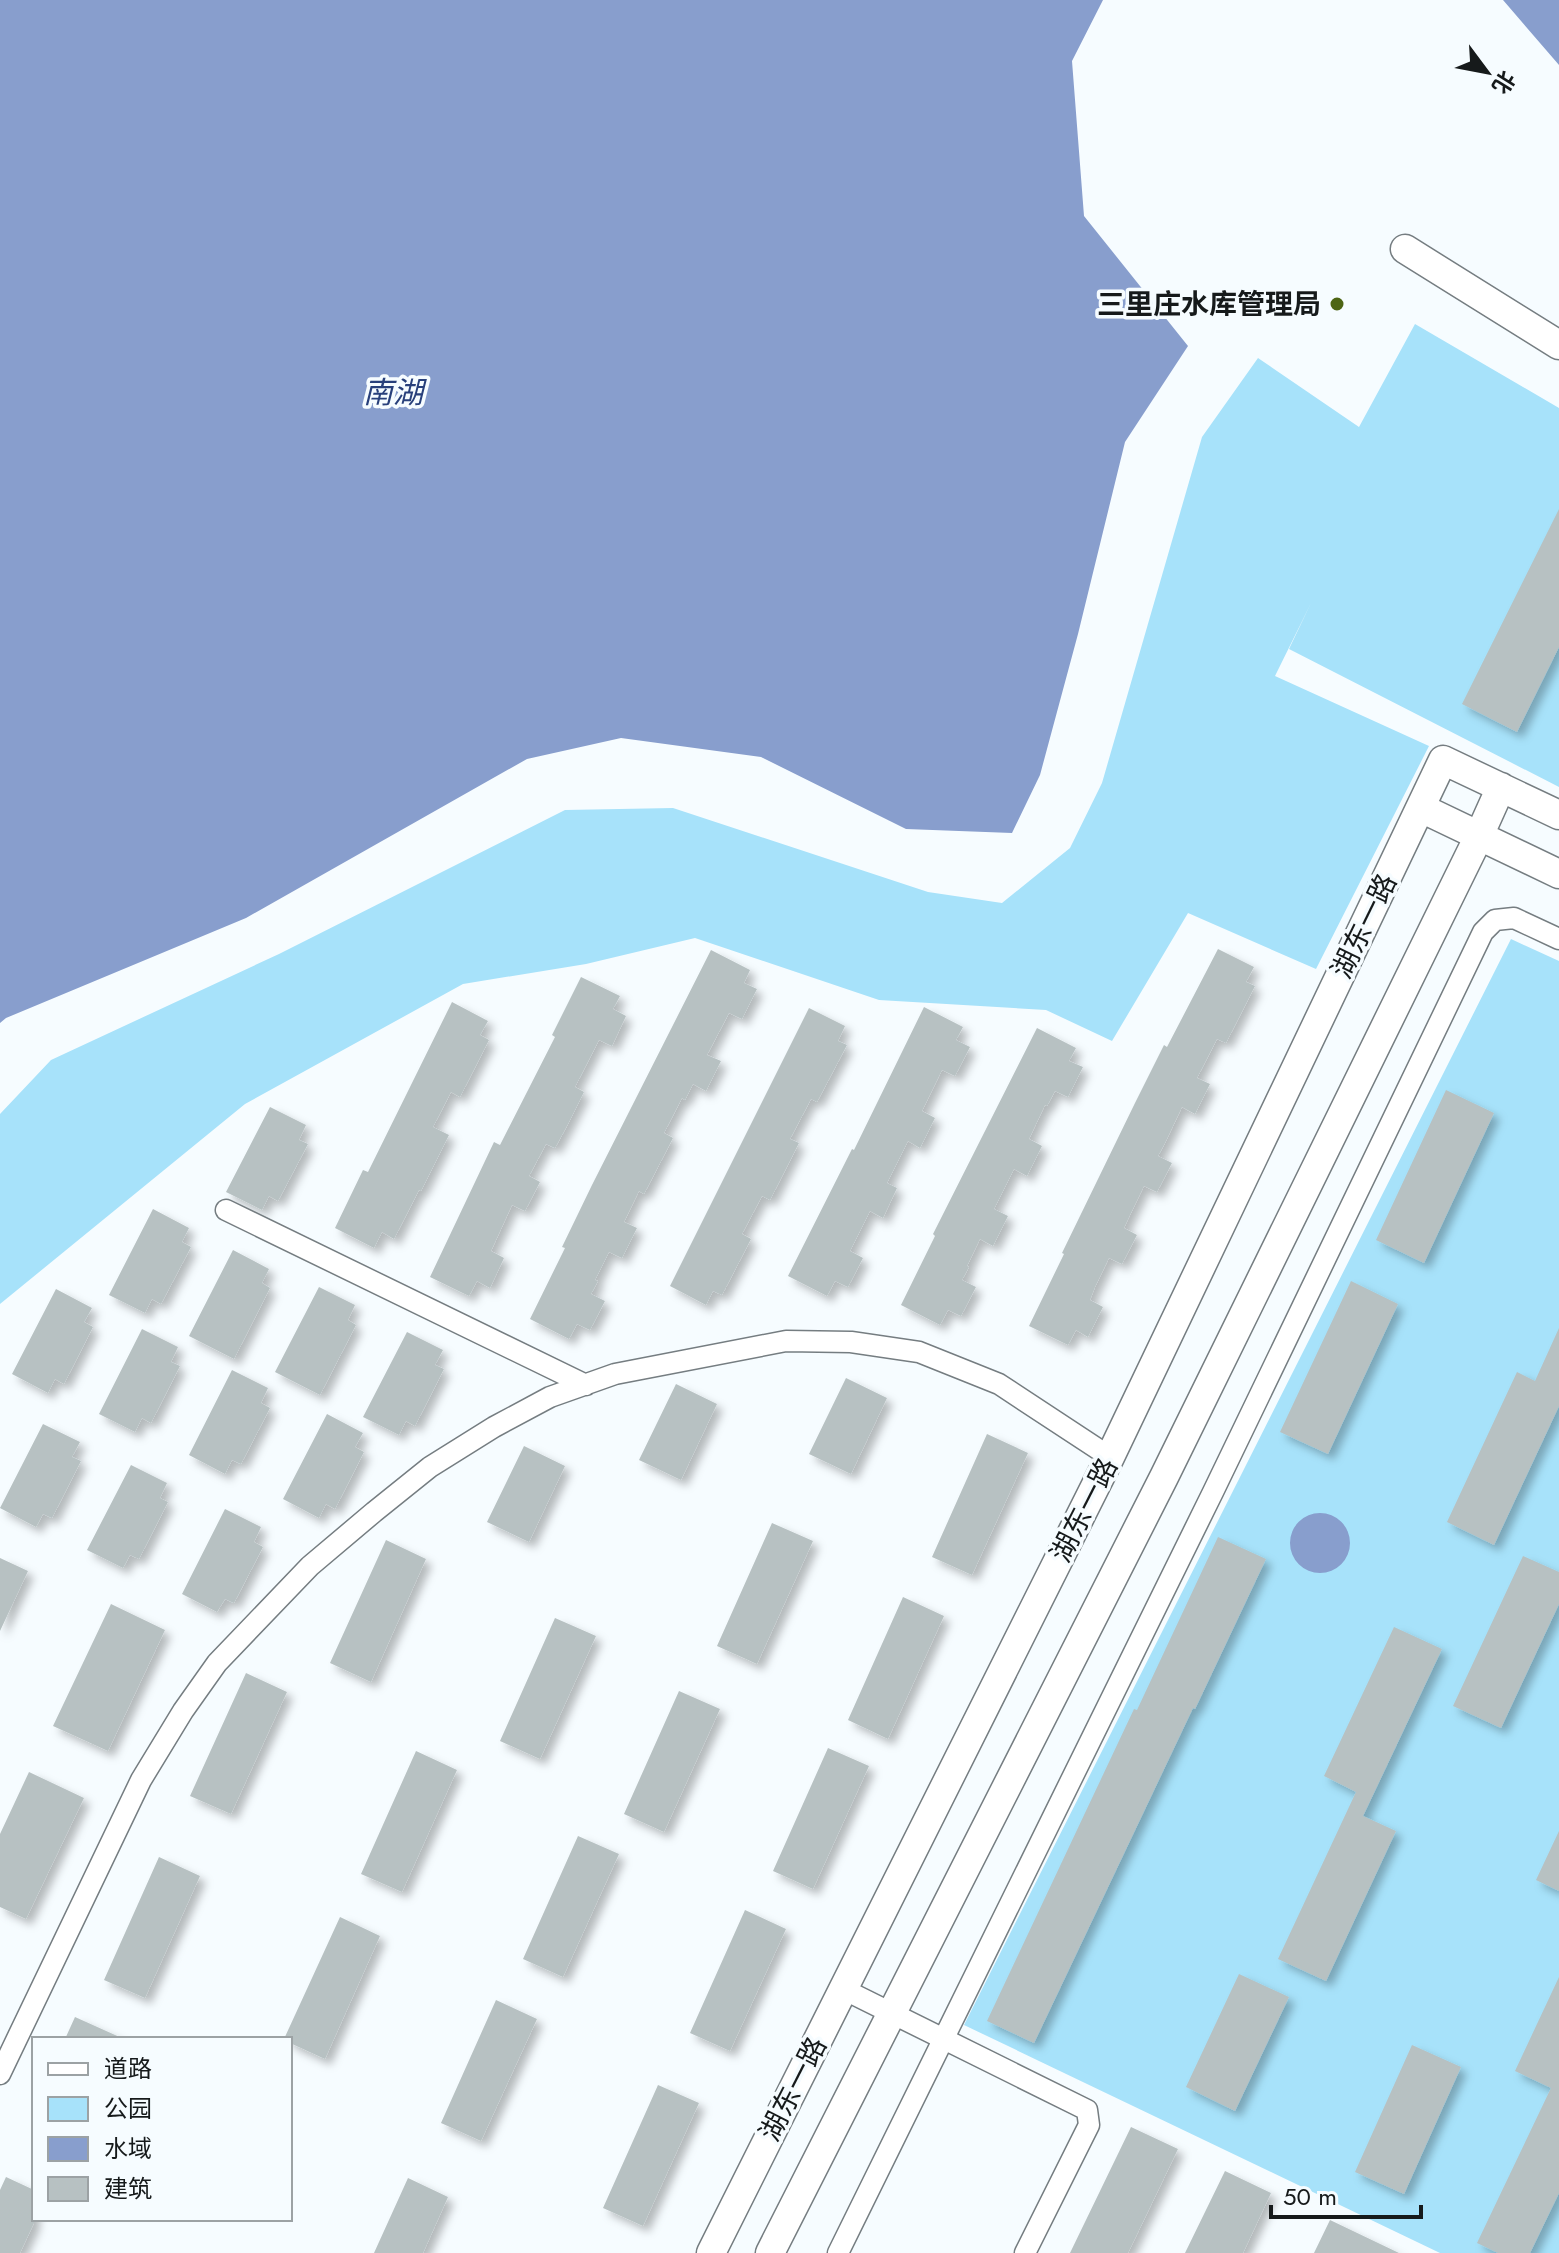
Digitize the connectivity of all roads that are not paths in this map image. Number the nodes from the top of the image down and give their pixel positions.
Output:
1 (1405, 249) dead end
2 (1559, 345) edge
3 (1501, 787) junction
4 (1421, 808) junction
5 (1559, 815) edge
6 (1479, 836) junction
7 (1559, 874) edge
8 (1559, 939) edge
9 (226, 1210) dead end
10 (586, 1385) junction
11 (1110, 1457) junction
12 (843, 1989) junction
13 (892, 2014) junction
14 (944, 2039) junction
15 (0, 2074) edge
16 (711, 2253) edge
17 (770, 2253) edge
18 (838, 2253) edge
19 (1025, 2253) edge

1 - 2 main road
3 - 4 main road, 湖东一路
3 - 5 main road
3 - 6 main road, 湖东一路
4 - 6 main road
4 - 11 main road, 湖东一路
6 - 7 main road
6 - 13 main road, 湖东一路
8 - 14 street
9 - 10 street
10 - 11 street
10 - 15 street
11 - 12 main road, 湖东一路
12 - 13 street
12 - 16 main road, 湖东一路
13 - 14 street
13 - 17 main road, 湖东一路
14 - 18 street
14 - 19 street

